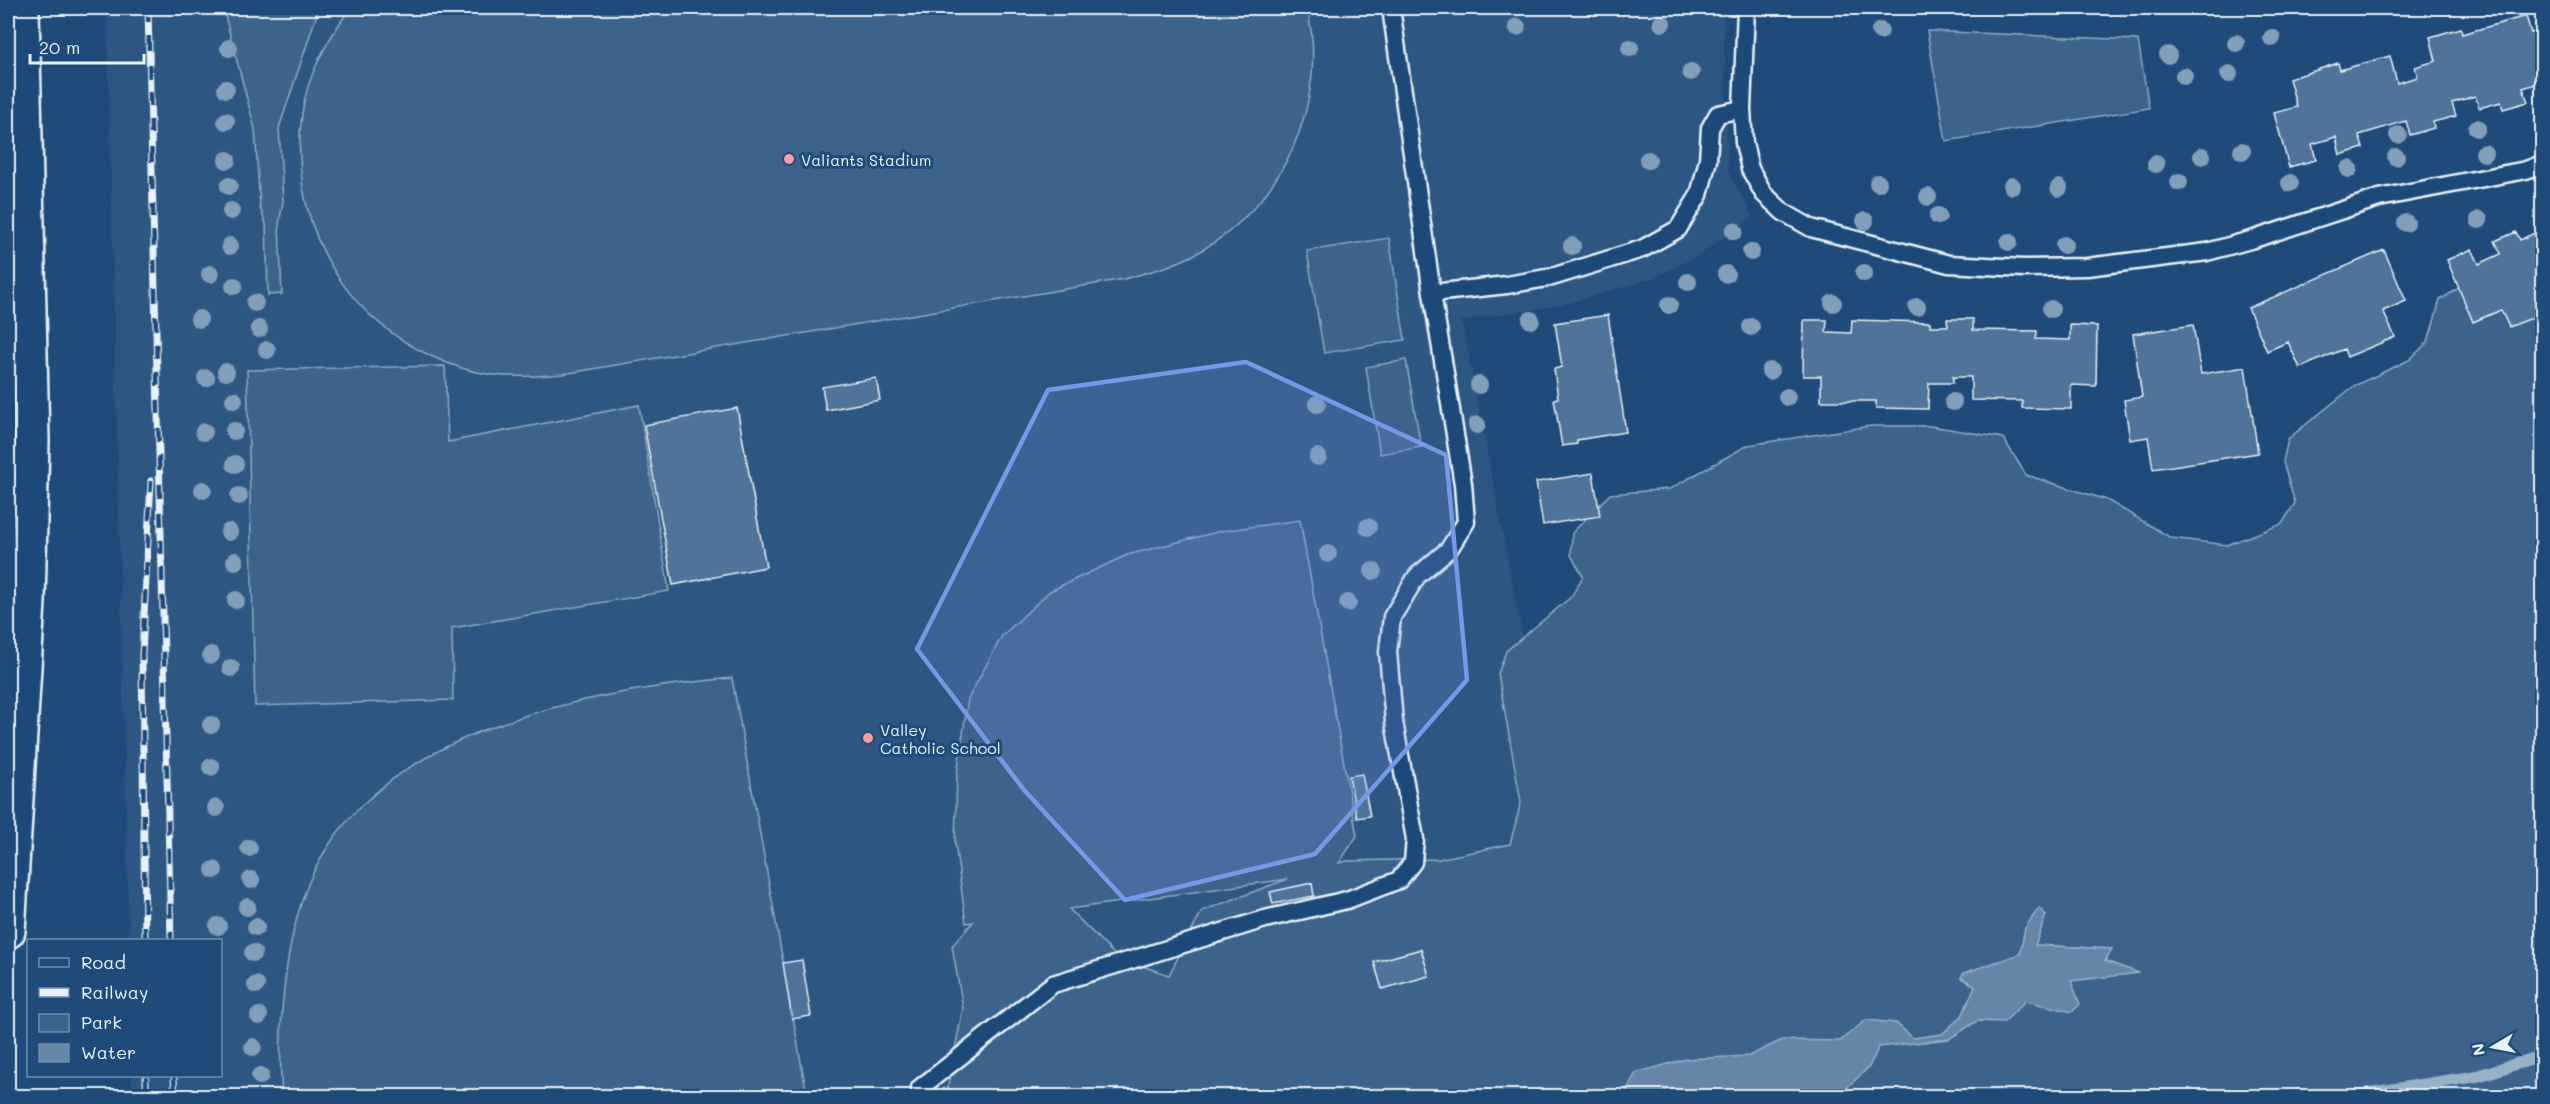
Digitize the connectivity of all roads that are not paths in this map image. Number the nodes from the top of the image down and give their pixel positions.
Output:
1 (22, 8) edge
2 (1391, 8) edge
3 (1746, 8) edge
4 (1742, 109) junction
5 (2542, 164) edge
6 (1432, 293) junction
7 (8, 931) edge
8 (920, 1088) dead end

1 - 7 main road
2 - 6 lane
3 - 4 lane
4 - 5 lane
4 - 6 lane
6 - 8 lane

